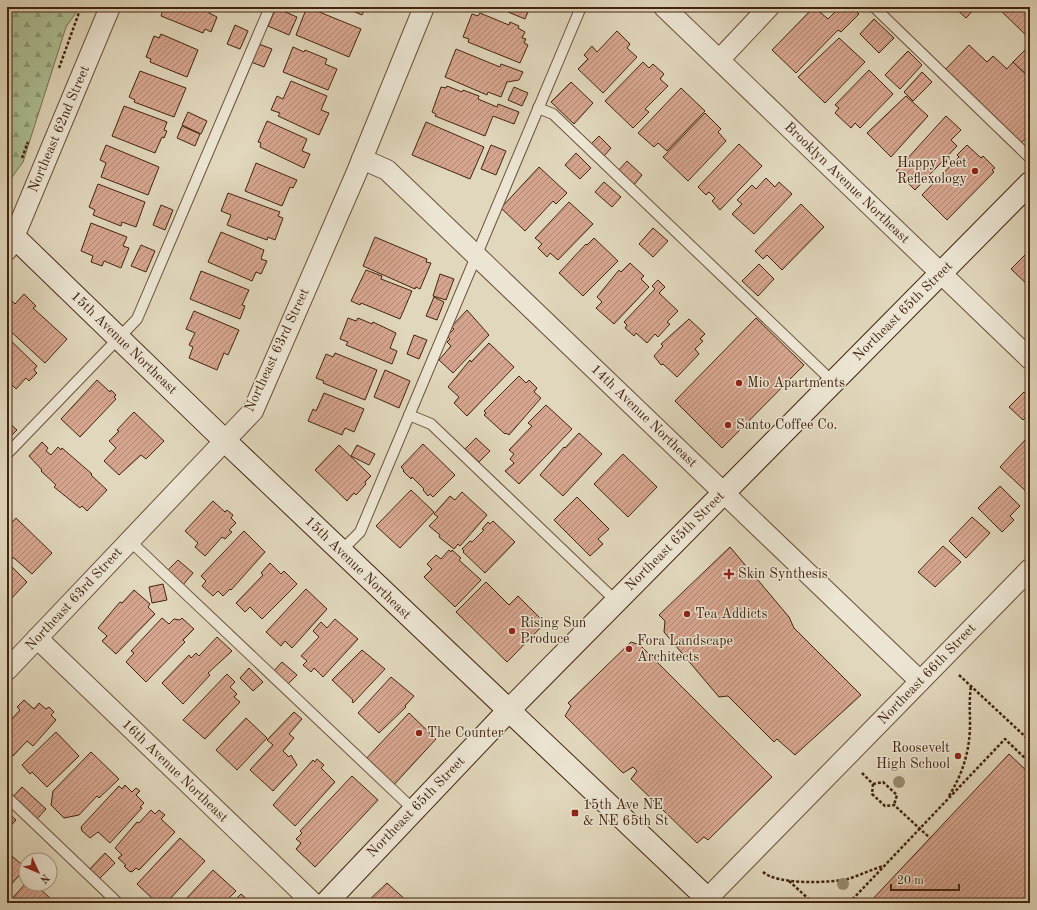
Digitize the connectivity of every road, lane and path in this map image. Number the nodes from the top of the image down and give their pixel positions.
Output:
1 (110, 7) edge
2 (270, 7) edge
3 (424, 7) edge
4 (581, 7) edge
5 (664, 7) edge
6 (769, 7) edge
7 (874, 7) edge
8 (720, 59) junction
9 (538, 108) junction
10 (1030, 158) edge
11 (362, 159) junction
12 (1030, 183) edge
13 (9, 239) edge
14 (476, 257) junction
15 (940, 274) junction
16 (119, 338) junction
17 (1030, 359) edge
18 (832, 381) junction
19 (409, 415) junction
20 (224, 440) junction
21 (7, 454) edge
22 (723, 492) junction
23 (129, 540) junction
24 (341, 551) junction
25 (1030, 569) edge
26 (616, 601) junction
27 (37, 638) junction
28 (7, 670) edge
29 (959, 675) dead end
30 (920, 681) junction
31 (972, 686) junction
32 (508, 710) junction
33 (1030, 741) edge
34 (1030, 763) edge
35 (862, 773) dead end
36 (873, 784) junction
37 (7, 797) edge
38 (946, 801) junction
39 (894, 805) junction
40 (414, 810) junction
41 (920, 829) junction
42 (930, 838) dead end
43 (885, 865) junction
44 (764, 872) dead end
45 (789, 881) junction
46 (709, 901) edge
47 (118, 903) edge
48 (313, 903) edge
49 (326, 903) edge
50 (813, 903) edge
51 (849, 903) edge

1 - 13 street, Northeast 62nd Street
2 - 16 lane
3 - 11 street, Northeast 63rd Street
4 - 9 lane
5 - 8 street, Brooklyn Avenue Northeast
6 - 8 street
7 - 10 lane
8 - 15 street, Brooklyn Avenue Northeast
9 - 14 lane
9 - 18 lane
11 - 14 street, 14th Avenue Northeast
11 - 20 street, Northeast 63rd Street
12 - 15 main road, Northeast 65th Street
13 - 16 main road, 15th Avenue Northeast
14 - 19 lane
14 - 22 street, 14th Avenue Northeast
15 - 17 street, Brooklyn Avenue Northeast
15 - 18 main road, Northeast 65th Street
16 - 20 main road, 15th Avenue Northeast
16 - 21 lane
18 - 22 main road, Northeast 65th Street
19 - 24 lane
19 - 26 lane
20 - 23 street, Northeast 63rd Street
20 - 24 main road, 15th Avenue Northeast
22 - 26 main road, Northeast 65th Street
22 - 30 street, 14th Avenue Northeast
23 - 27 street, Northeast 63rd Street
23 - 40 lane
24 - 32 main road, 15th Avenue Northeast
25 - 30 street, Northeast 66th Street
26 - 32 main road, Northeast 65th Street
27 - 28 street, Northeast 63rd Street
27 - 48 street, 16th Avenue Northeast
29 - 31 path
30 - 46 street, Northeast 66th Street
31 - 33 path
31 - 38 path
32 - 40 main road, Northeast 65th Street
32 - 46 main road, 15th Avenue Northeast
34 - 38 path
35 - 36 path
36 - 39 path
36 - 39 path
37 - 47 lane
38 - 41 path
39 - 41 path
40 - 49 main road, Northeast 65th Street
41 - 42 path
41 - 43 path
43 - 45 path
43 - 51 path
44 - 45 path
45 - 50 path

